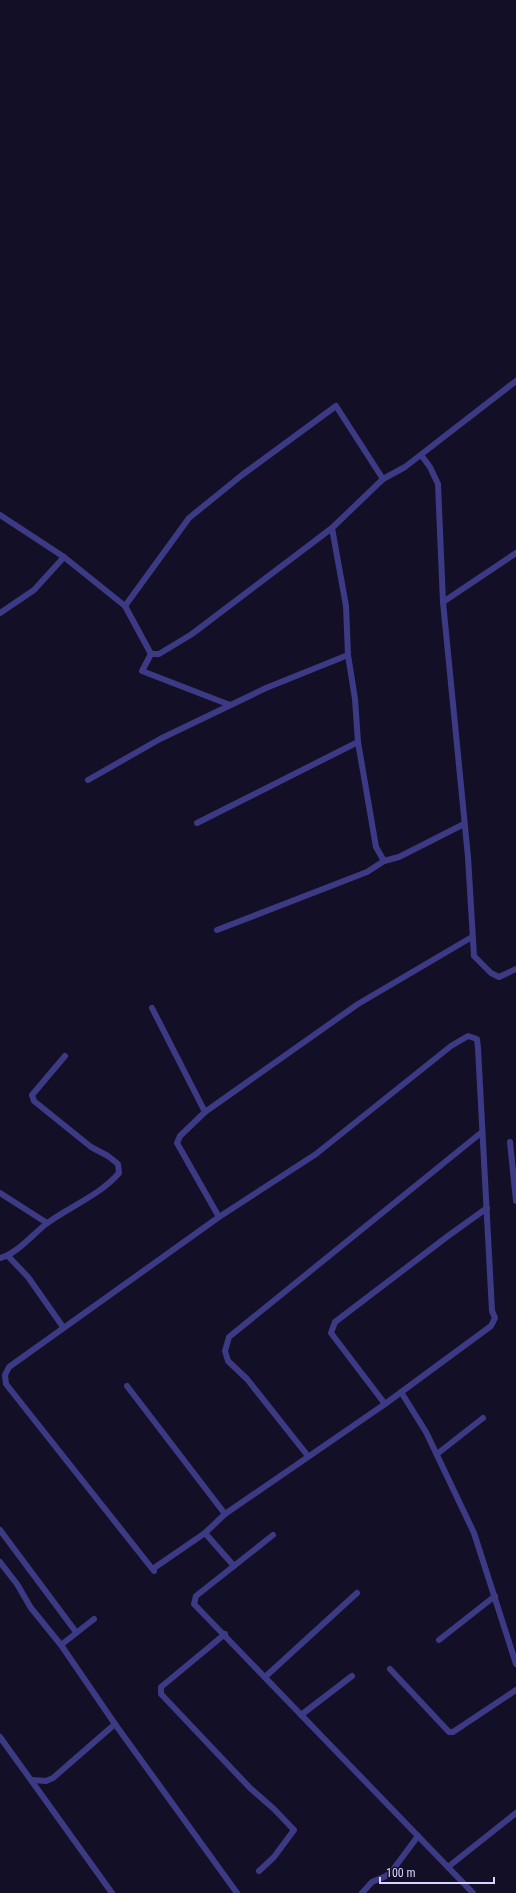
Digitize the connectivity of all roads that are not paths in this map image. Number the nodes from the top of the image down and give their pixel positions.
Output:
1 (516, 381) edge
2 (422, 455) junction
3 (383, 479) junction
4 (0, 514) edge
5 (332, 528) junction
6 (516, 553) edge
7 (64, 557) junction
8 (443, 602) junction
9 (125, 606) junction
10 (0, 613) edge
11 (151, 654) junction
12 (348, 655) junction
13 (230, 705) junction
14 (358, 742) junction
15 (88, 780) dead end
16 (197, 823) dead end
17 (464, 824) junction
18 (384, 861) junction
19 (217, 930) dead end
20 (472, 937) junction
21 (516, 969) edge
22 (152, 1008) dead end
23 (65, 1056) dead end
24 (205, 1112) junction
25 (482, 1132) junction
26 (510, 1142) dead end
27 (0, 1193) edge
28 (516, 1201) edge
29 (487, 1208) junction
30 (219, 1216) junction
31 (47, 1223) junction
32 (8, 1256) junction
33 (0, 1258) edge
34 (64, 1327) junction
35 (126, 1386) dead end
36 (401, 1392) junction
37 (385, 1404) junction
38 (483, 1418) dead end
39 (437, 1454) junction
40 (308, 1456) junction
41 (225, 1514) junction
42 (0, 1530) edge
43 (205, 1533) junction
44 (274, 1535) dead end
45 (0, 1562) edge
46 (234, 1566) junction
47 (357, 1593) dead end
48 (495, 1596) junction
49 (94, 1619) dead end
50 (76, 1632) junction
51 (225, 1634) junction
52 (439, 1640) dead end
53 (61, 1645) junction
54 (516, 1664) edge
55 (390, 1669) dead end
56 (352, 1676) dead end
57 (265, 1677) junction
58 (516, 1690) edge
59 (301, 1715) junction
60 (115, 1724) junction
61 (0, 1737) edge
62 (32, 1780) junction
63 (516, 1813) edge
64 (418, 1836) junction
65 (448, 1867) junction
66 (259, 1872) dead end
67 (112, 1893) edge
68 (237, 1893) edge
69 (362, 1893) edge
70 (473, 1893) edge

1 - 2 street
2 - 3 street
2 - 8 street
3 - 5 street
3 - 9 street
4 - 7 street
5 - 11 street
5 - 12 street
6 - 8 street
7 - 9 street
7 - 10 street
8 - 17 street
9 - 11 street
11 - 13 street
12 - 13 street
12 - 14 street
13 - 15 street
14 - 16 street
14 - 18 street
17 - 18 street
17 - 20 street
18 - 19 street
20 - 21 street
20 - 24 street
22 - 24 street
23 - 31 street
24 - 30 street
25 - 29 street
25 - 30 street
25 - 40 street
26 - 28 street
27 - 31 street
29 - 36 street
29 - 37 street
30 - 34 street
31 - 32 street
32 - 33 street
32 - 34 street
34 - 43 street
35 - 41 street
36 - 37 street
36 - 39 street
37 - 40 street
38 - 39 street
39 - 48 street
40 - 41 street
41 - 43 street
42 - 50 street
43 - 46 street
44 - 46 street
45 - 53 street
46 - 51 street
47 - 57 street
48 - 52 street
48 - 54 street
49 - 50 street
50 - 53 street
51 - 57 street
51 - 66 street
53 - 60 street
55 - 58 street
56 - 59 street
57 - 59 street
59 - 64 street
60 - 62 street
60 - 68 street
61 - 62 street
62 - 67 street
63 - 65 street
64 - 65 street
64 - 69 street
65 - 70 street

